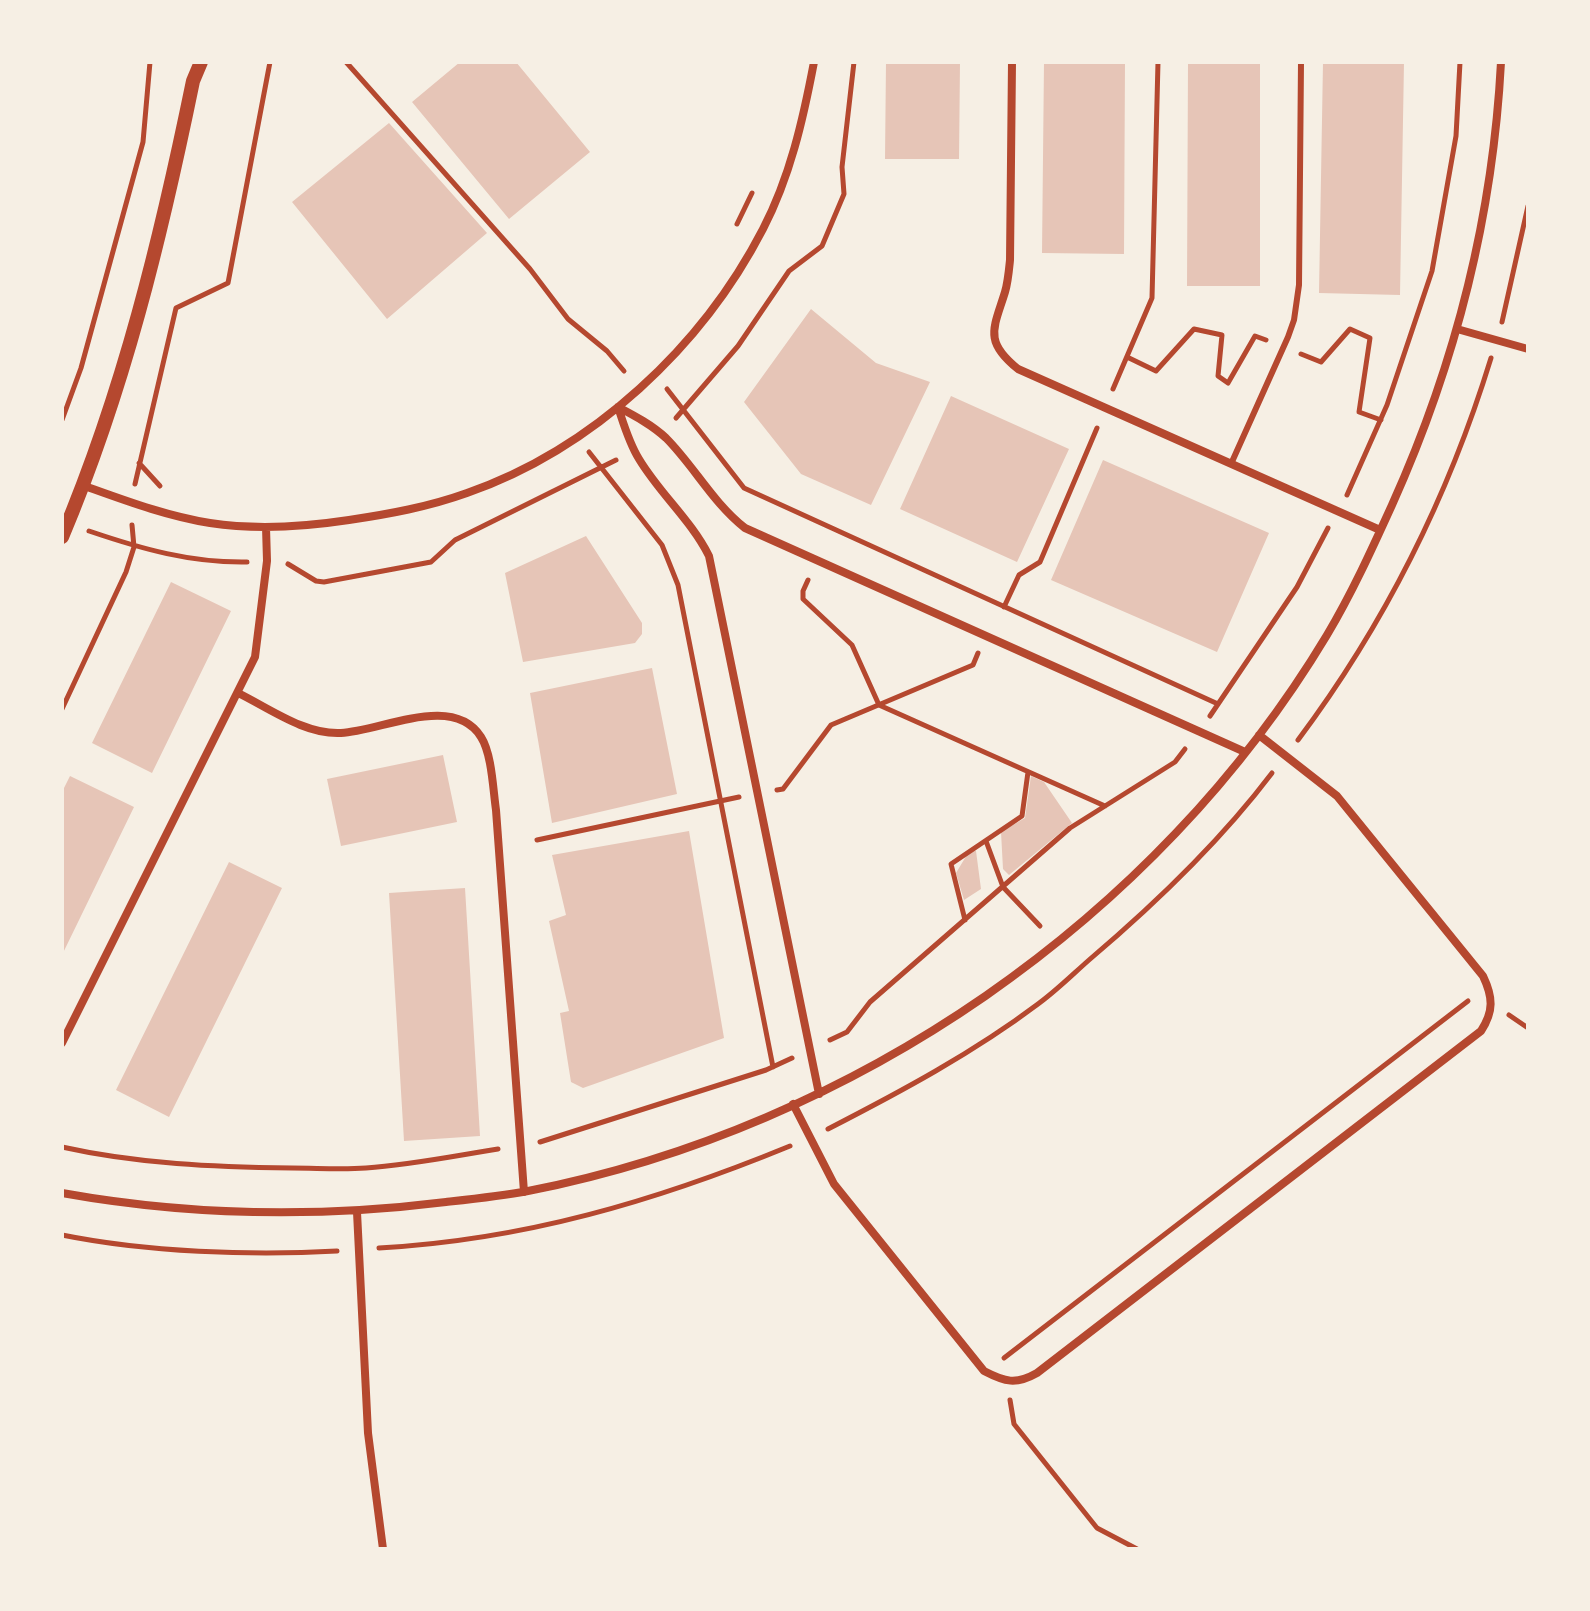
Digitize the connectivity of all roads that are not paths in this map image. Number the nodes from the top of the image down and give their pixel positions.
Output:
1 (190, 62) edge
2 (201, 62) edge
3 (814, 62) edge
4 (1012, 62) edge
5 (1301, 62) edge
6 (1501, 62) edge
7 (193, 81) junction
8 (1457, 329) junction
9 (1528, 349) edge
10 (618, 407) junction
11 (1231, 464) junction
12 (82, 485) junction
13 (266, 527) junction
14 (65, 530) edge
15 (1380, 530) junction
16 (238, 693) junction
17 (1259, 735) junction
18 (1245, 752) junction
19 (62, 1043) edge
20 (819, 1094) junction
21 (793, 1104) junction
22 (524, 1192) junction
23 (62, 1193) edge
24 (357, 1212) junction
25 (383, 1549) edge

1 - 7 street
2 - 7 street
3 - 10 street
4 - 11 street
5 - 11 lane
6 - 8 street
7 - 12 street
8 - 9 street
8 - 15 street
10 - 13 street
10 - 18 street
10 - 20 street
11 - 15 street
12 - 13 street
12 - 14 street
13 - 16 street
15 - 17 street
16 - 19 street
16 - 22 street
17 - 18 street
17 - 21 street
18 - 20 street
20 - 21 street
21 - 22 street
22 - 24 street
23 - 24 street
24 - 25 street

